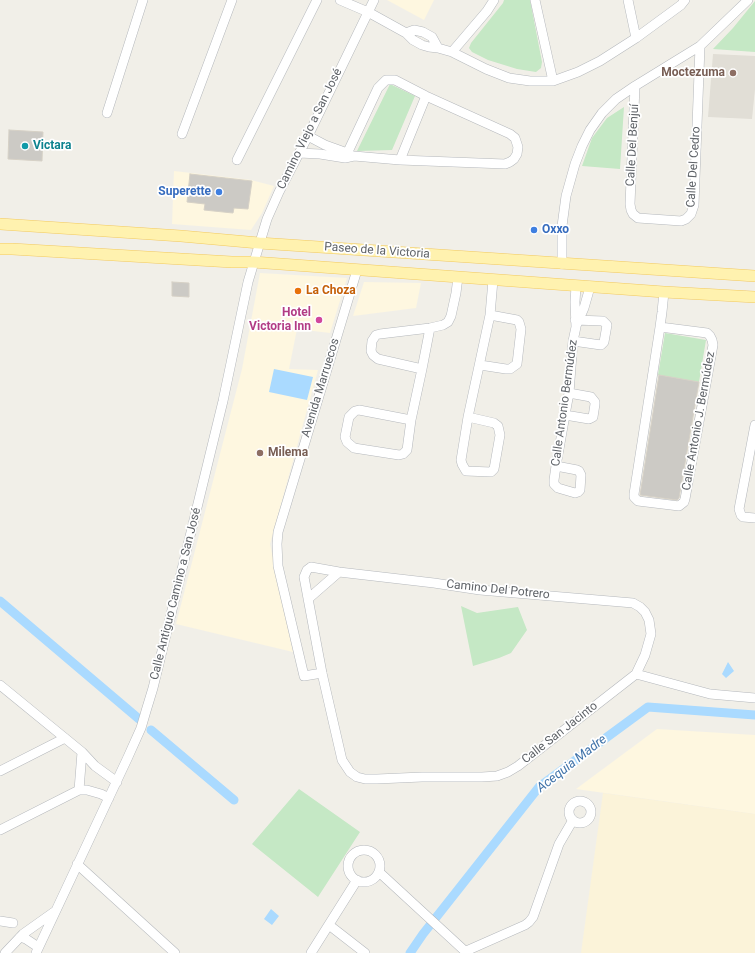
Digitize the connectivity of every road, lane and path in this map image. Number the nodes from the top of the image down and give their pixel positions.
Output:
1 (143, 0) edge
2 (232, 0) edge
3 (317, 0) edge
4 (340, 0) edge
5 (374, 0) edge
6 (494, 0) edge
7 (535, 0) edge
8 (628, 0) edge
9 (685, 0) edge
10 (748, 0) edge
11 (368, 12) junction
12 (636, 38) junction
13 (700, 46) junction
14 (452, 52) junction
15 (553, 80) junction
16 (635, 86) junction
17 (426, 96) junction
18 (107, 114) dead end
19 (182, 134) dead end
20 (308, 136) junction
21 (299, 153) junction
22 (349, 156) junction
23 (237, 160) dead end
24 (400, 160) junction
25 (630, 204) joint
26 (0, 224) edge
27 (260, 242) junction
28 (0, 249) edge
29 (253, 262) junction
30 (562, 264) junction
31 (357, 270) junction
32 (755, 276) edge
33 (458, 277) junction
34 (493, 280) junction
35 (576, 286) junction
36 (590, 287) junction
37 (664, 292) junction
38 (755, 297) edge
39 (490, 314) junction
40 (577, 322) junction
41 (660, 327) junction
42 (430, 328) junction
43 (573, 341) junction
44 (480, 365) junction
45 (422, 369) junction
46 (568, 393) junction
47 (565, 415) junction
48 (468, 417) junction
49 (411, 420) junction
50 (755, 425) edge
51 (556, 466) junction
52 (755, 518) edge
53 (339, 572) junction
54 (308, 599) junction
55 (322, 673) junction
56 (636, 674) junction
57 (0, 685) edge
58 (755, 698) edge
59 (65, 738) junction
60 (82, 752) junction
61 (0, 770) edge
62 (117, 782) junction
63 (80, 790) junction
64 (109, 798) junction
65 (573, 820) dead end
66 (0, 830) edge
67 (77, 864) junction
68 (379, 872) junction
69 (357, 880) junction
70 (55, 911) junction
71 (0, 921) edge
72 (13, 923) dead end
73 (329, 925) junction
74 (20, 937) junction
75 (37, 950) edge
76 (466, 952) edge
77 (5, 953) edge
78 (175, 953) edge
79 (311, 953) edge
80 (365, 953) edge

1 - 18 street
2 - 19 street
3 - 23 street
4 - 11 street
5 - 11 street, Camino Viejo a San José
6 - 14 street
7 - 15 street
8 - 12 street
9 - 12 street
10 - 13 street
11 - 14 street
11 - 20 street, Camino Viejo a San José
12 - 15 street
13 - 16 street
13 - 25 street, Calle Del Cedro
14 - 15 street
16 - 25 street, Calle Del Benjuí
16 - 30 street
17 - 22 street
17 - 24 street
17 - 24 street
20 - 21 street, Camino Viejo a San José
20 - 22 street
21 - 22 street
21 - 27 street, Camino Viejo a San José
22 - 24 street
26 - 27 main road, Paseo de la Victoria
27 - 29 street, Camino Viejo a San José
27 - 30 main road, Paseo de la Victoria
28 - 29 main road, Paseo de la Victoria
29 - 31 main road, Paseo de la Victoria
29 - 62 street, Calle Antiguo Camino a San José
30 - 32 main road, Paseo de la Victoria
31 - 33 main road, Paseo de la Victoria
31 - 55 street, Avenida Marruecos
33 - 34 main road, Paseo de la Victoria
33 - 42 street
34 - 35 main road, Paseo de la Victoria
34 - 39 street
35 - 36 main road, Paseo de la Victoria
35 - 40 street, Calle Antonio Bermúdez
36 - 37 main road, Paseo de la Victoria
36 - 40 street, Calle Antonio Bermúdez
37 - 38 main road, Paseo de la Victoria
37 - 41 street, Calle Antonio J. Bermúdez
39 - 44 street
39 - 44 street
40 - 43 street, Calle Antonio Bermúdez
40 - 43 street
41 - 41 street, Calle Antonio J. Bermúdez
42 - 45 street
42 - 45 street
43 - 46 street, Calle Antonio Bermúdez
44 - 48 street
45 - 49 street
46 - 47 street, Calle Antonio Bermúdez
46 - 47 street
47 - 51 street, Calle Antonio Bermúdez
48 - 48 street
49 - 49 street
50 - 52 street
51 - 51 street, Calle Antonio Bermúdez
53 - 54 street
53 - 54 street, Camino Del Potrero
53 - 56 street, Camino Del Potrero
54 - 55 street
55 - 56 street, Calle San Jacinto
56 - 58 street
57 - 59 street
59 - 60 street
59 - 61 street
60 - 62 street
60 - 63 street
62 - 64 street, Calle Antiguo Camino a San José
63 - 64 street
63 - 66 street
64 - 67 street, Calle Antiguo Camino a San José
65 - 76 street
67 - 70 street, Calle Antiguo Camino a San José
67 - 78 street
68 - 69 street
68 - 69 street
68 - 76 street
69 - 73 street
70 - 74 street
70 - 75 street, Calle Antiguo Camino a San José
71 - 72 street
73 - 79 street
73 - 80 street
74 - 75 street
74 - 77 street

